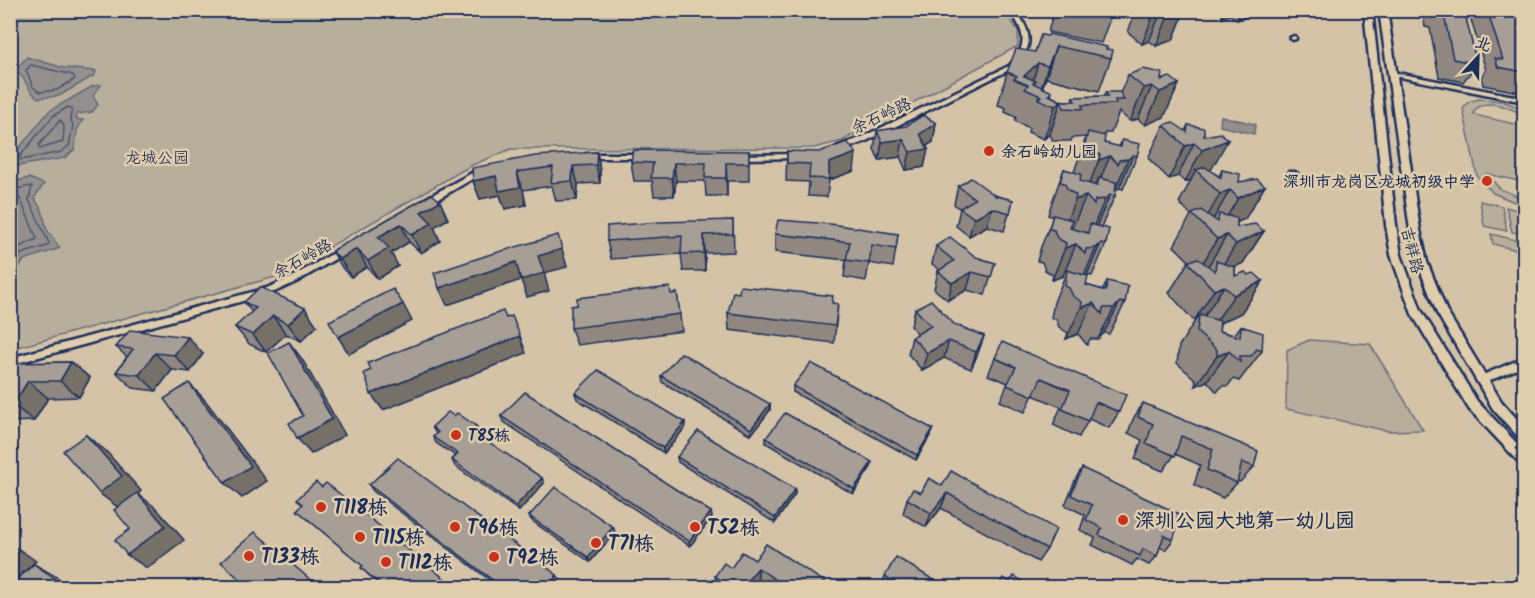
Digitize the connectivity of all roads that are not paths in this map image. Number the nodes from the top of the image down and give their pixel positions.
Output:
1 (1012, 10) edge
2 (1368, 10) edge
3 (1383, 10) edge
4 (1392, 74) junction
5 (1524, 100) edge
6 (831, 151) edge
7 (808, 155) edge
8 (576, 156) edge
9 (656, 156) edge
10 (725, 157) edge
11 (490, 167) edge
12 (421, 205) edge
13 (351, 246) edge
14 (10, 362) edge
15 (1524, 362) edge
16 (1481, 380) junction
17 (1524, 435) edge
18 (1524, 459) edge

1 - 6 street, 余石岭路
2 - 18 main road, 吉祥路
3 - 4 main road, 吉祥路
4 - 5 street
4 - 16 main road, 吉祥路
7 - 10 street
8 - 9 street
11 - 12 street
13 - 14 street, 余石岭路
15 - 16 street
16 - 17 main road, 吉祥路

